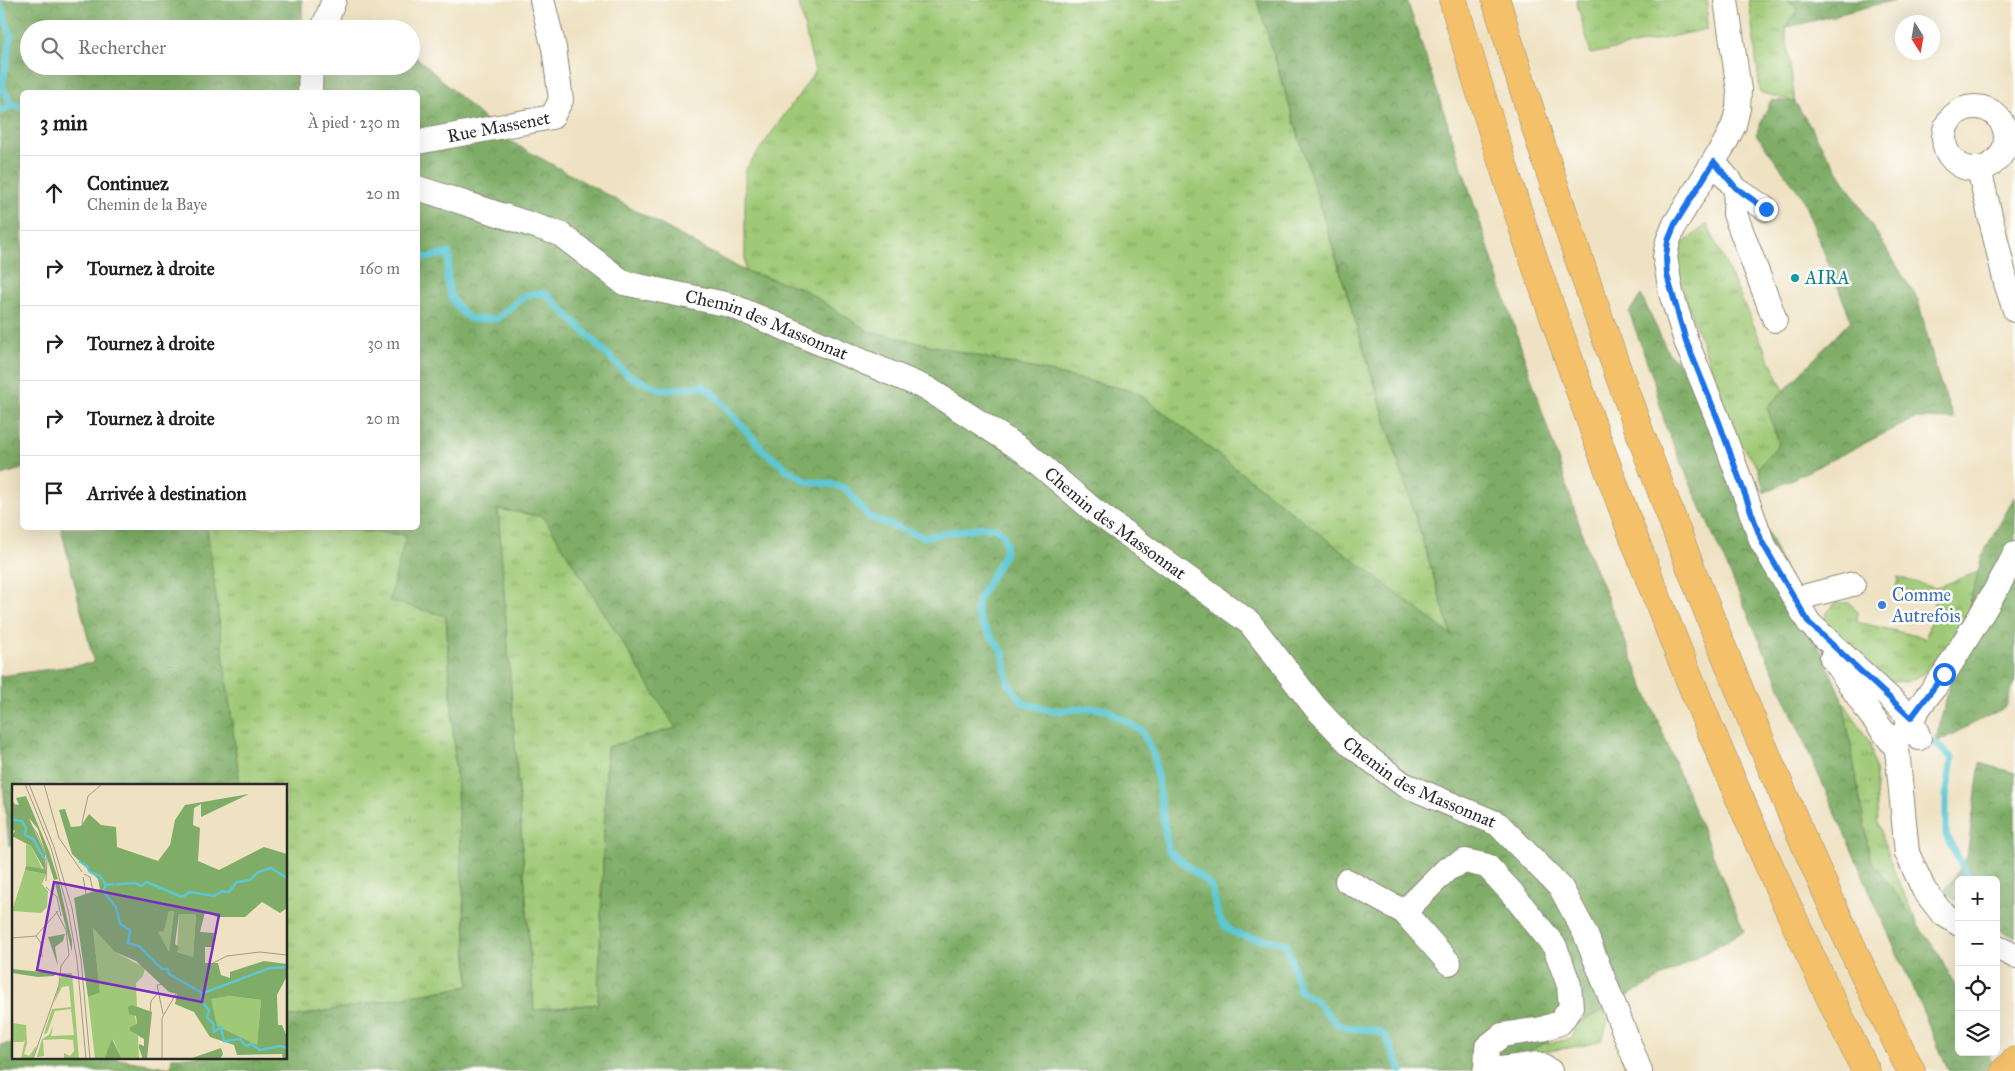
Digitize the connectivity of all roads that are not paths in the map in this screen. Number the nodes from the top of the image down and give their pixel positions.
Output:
1 (334, 0) edge
2 (542, 0) edge
3 (1453, 0) edge
4 (1496, 0) edge
5 (1726, 0) edge
6 (326, 20) edge
7 (311, 75) edge
8 (310, 90) edge
9 (2010, 126) edge
10 (420, 142) edge
11 (1714, 162) junction
12 (1979, 169) junction
13 (1736, 188) junction
14 (420, 189) edge
15 (1766, 209) dead end
16 (2015, 310) edge
17 (1775, 320) dead end
18 (2015, 554) edge
19 (1853, 584) dead end
20 (1795, 599) junction
21 (1809, 623) junction
22 (1915, 728) junction
23 (1897, 749) junction
24 (1903, 815) junction
25 (1347, 881) dead end
26 (1404, 912) junction
27 (1955, 921) edge
28 (2000, 948) edge
29 (2015, 956) edge
30 (1449, 963) dead end
31 (2015, 1061) edge
32 (1486, 1071) edge
33 (1550, 1071) edge
34 (1640, 1071) edge
35 (1866, 1071) edge
36 (1911, 1071) edge
37 (2005, 1071) edge

1 - 6 street
2 - 10 street, Rue Massenet
3 - 35 main road
4 - 36 main road
5 - 11 street
7 - 8 street
9 - 12 street
9 - 12 street
11 - 13 street
11 - 20 street
12 - 16 street
13 - 15 street
13 - 17 street
14 - 34 street, Chemin des Massonnat
18 - 22 street
19 - 20 street
20 - 21 street
21 - 22 street
21 - 23 street
22 - 23 street
22 - 24 street
23 - 24 street
24 - 27 street
25 - 26 street
26 - 30 street
26 - 32 street
28 - 29 street
31 - 37 main road
32 - 33 street

